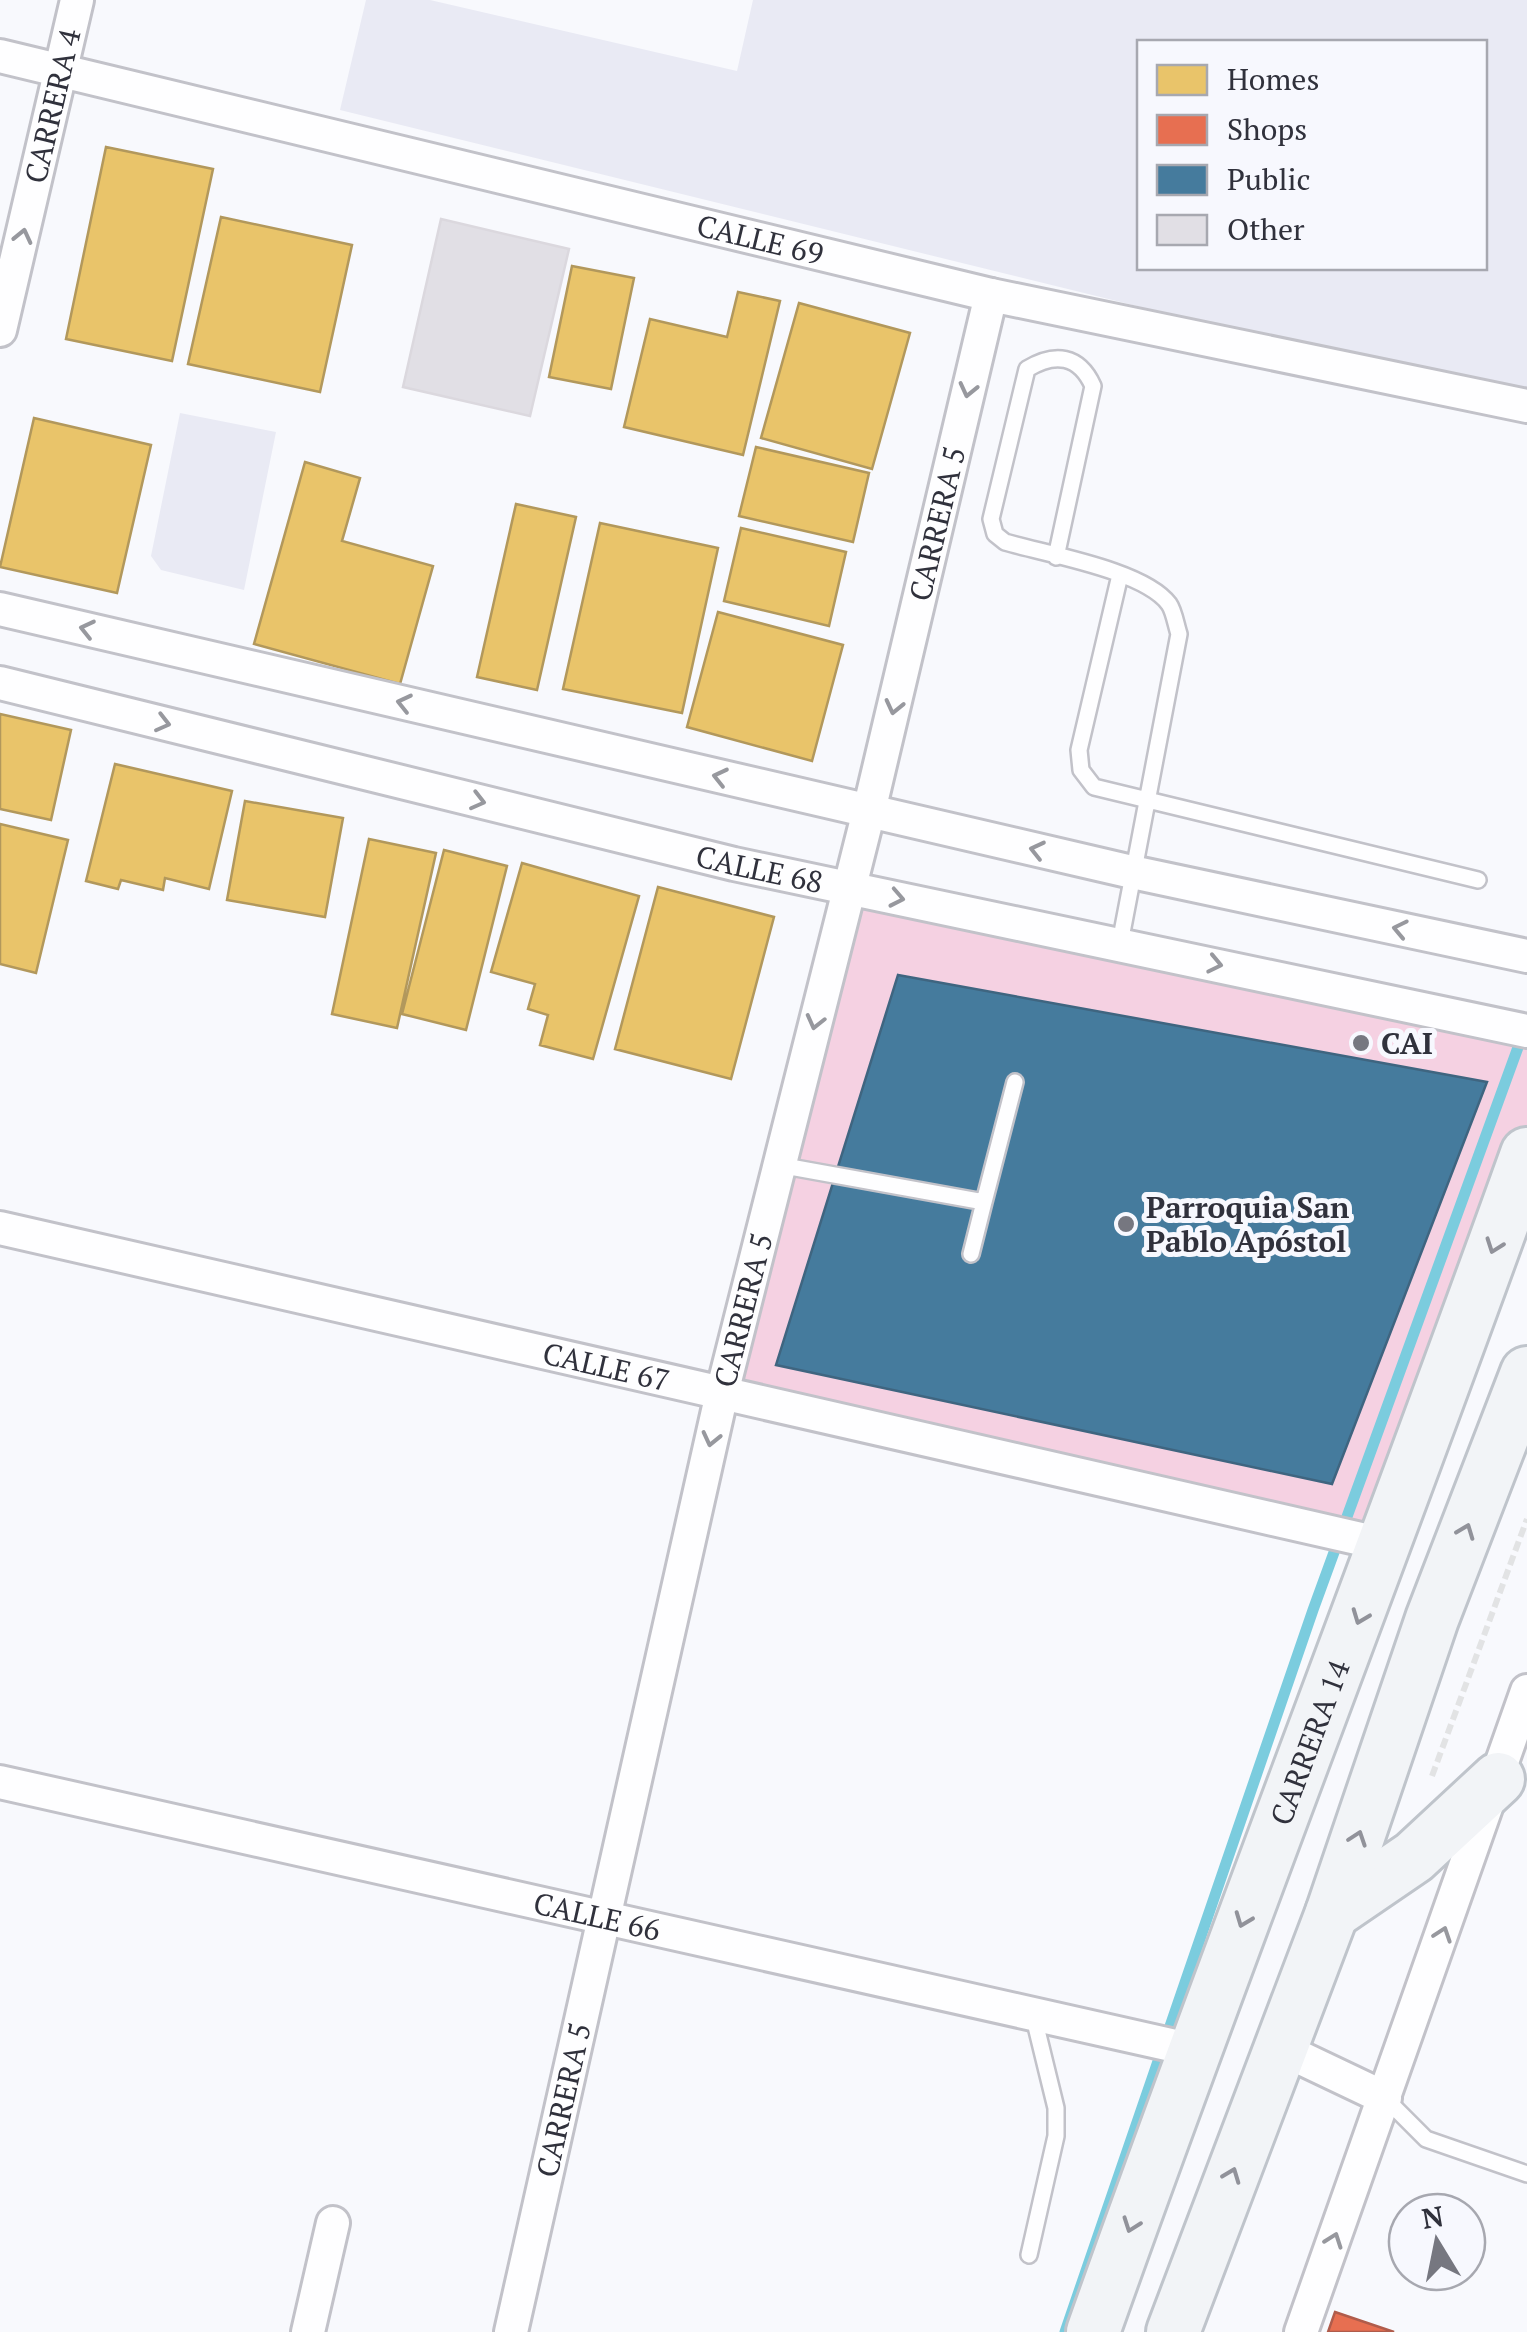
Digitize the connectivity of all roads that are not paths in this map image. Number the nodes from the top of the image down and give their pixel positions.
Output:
1 (77, 0) edge
2 (0, 56) edge
3 (62, 70) junction
4 (990, 295) junction
5 (0, 330) edge
6 (1527, 406) edge
7 (1056, 557) junction
8 (1120, 575) junction
9 (0, 609) edge
10 (0, 683) edge
11 (1145, 802) junction
12 (869, 812) junction
13 (1132, 872) junction
14 (1478, 880) dead end
15 (848, 888) junction
16 (1120, 943) junction
17 (1511, 953) edge
18 (1526, 1031) edge
19 (1015, 1082) dead end
20 (1527, 1154) edge
21 (779, 1165) junction
22 (984, 1202) junction
23 (0, 1228) edge
24 (971, 1254) dead end
25 (1527, 1373) edge
26 (722, 1392) junction
27 (1371, 1541) junction
28 (1527, 1691) edge
29 (1498, 1779) junction
30 (0, 1782) edge
31 (1332, 1913) junction
32 (602, 1917) junction
33 (1033, 2014) junction
34 (1180, 2047) junction
35 (1280, 2048) junction
36 (1384, 2098) junction
37 (1527, 2174) edge
38 (332, 2223) dead end
39 (1029, 2255) dead end
40 (308, 2332) edge
41 (511, 2332) edge
42 (1093, 2332) edge
43 (1173, 2332) edge
44 (1301, 2332) edge

1 - 3 street, CARRERA 4
2 - 3 street, CALLE 69
3 - 4 street, CALLE 69
5 -> 3 street, CARRERA 4
4 - 6 street, CALLE 69
4 -> 12 street, CARRERA 5
7 - 7 lane
7 - 8 lane
8 - 11 lane
8 - 11 lane
12 -> 9 street
10 -> 15 street, CALLE 68
11 - 13 lane
11 - 14 lane
13 -> 12 street
12 - 15 street, CARRERA 5
13 - 16 lane
17 -> 13 street
15 -> 16 street, CALLE 68
15 -> 21 street, CARRERA 5
16 -> 18 street, CALLE 68
19 - 22 lane
20 -> 27 main road, CARRERA 14
21 - 22 lane
21 - 26 street, CARRERA 5
22 - 24 lane
23 - 26 street, CALLE 67
31 -> 25 main road
26 - 27 street, CALLE 67
26 -> 32 street, CARRERA 5
27 -> 34 main road, CARRERA 14
28 - 29 street
29 - 31 main road
36 -> 29 street
30 - 32 street, CALLE 66
31 - 35 main road
32 - 33 street, CALLE 66
32 - 41 street, CARRERA 5
33 - 34 street, CALLE 66
33 - 39 lane
34 -> 42 main road, CARRERA 14
35 - 36 street
43 -> 35 main road
36 - 37 lane
44 -> 36 street
38 - 40 street

